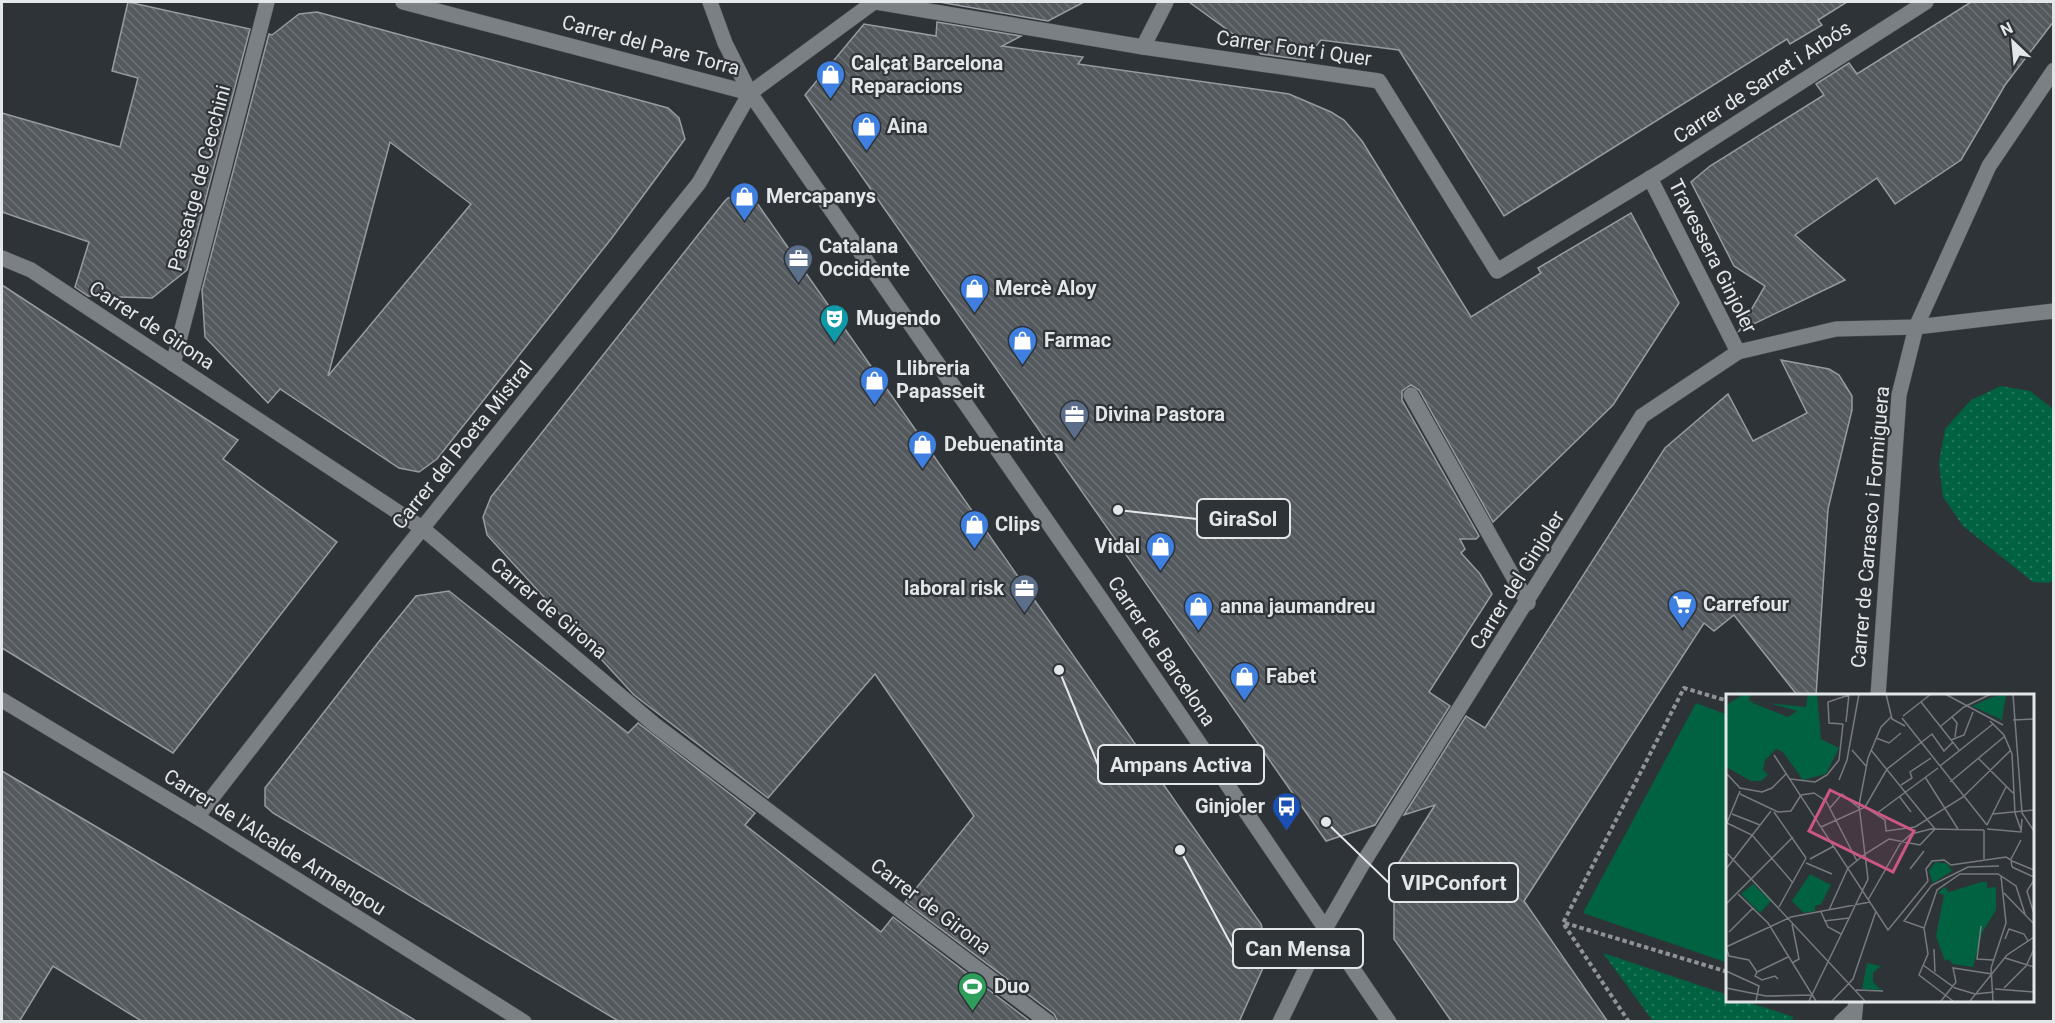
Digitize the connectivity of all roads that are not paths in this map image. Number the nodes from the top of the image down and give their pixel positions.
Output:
1 (267, 2) edge
2 (403, 2) edge
3 (710, 2) edge
4 (875, 2) edge
5 (1166, 2) edge
6 (1926, 2) edge
7 (1143, 47) junction
8 (2054, 70) edge
9 (750, 93) junction
10 (1650, 178) junction
11 (2, 258) edge
12 (2054, 311) edge
13 (1916, 327) junction
14 (1738, 352) junction
15 (173, 364) junction
16 (1411, 395) dead end
17 (422, 528) junction
18 (1528, 603) junction
19 (1878, 694) edge
20 (2, 700) edge
21 (197, 817) junction
22 (1325, 929) junction
23 (1855, 1010) edge
24 (524, 1022) edge
25 (1048, 1022) edge
26 (1280, 1022) edge
27 (1389, 1022) edge
28 (1841, 1022) edge

1 - 15 street, Passatge de Cecchini
2 - 9 street, Carrer del Pare Torra
3 - 9 street, Carrer de Barcelona
4 - 7 street, Carrer Font i Quer
4 - 9 street, Carrer Font i Quer
5 - 7 street
6 - 10 street, Carrer de Sarret i Arbós
7 - 10 street, Carrer Font i Quer
8 - 13 street, Carrer de Carrasco i Formiguera
9 - 17 street, Carrer del Poeta Mistral
9 - 22 street, Carrer de Barcelona
10 - 14 street, Travessera Ginjoler
11 - 15 street, Carrer de Girona
12 - 13 street
13 - 14 street, Carrer del Ginjoler
13 - 19 street, Carrer de Carrasco i Formiguera
14 - 18 street, Carrer del Ginjoler
15 - 17 street, Carrer de Girona
16 - 18 street
17 - 21 street, Carrer del Poeta Mistral
17 - 25 street, Carrer de Girona
18 - 22 street, Carrer del Ginjoler
20 - 21 street, Carrer de l'Alcalde Armengou
21 - 24 street, Carrer de l'Alcalde Armengou
22 - 26 street, Carrer del Ginjoler
22 - 27 street, Carrer de Barcelona
23 - 28 street

